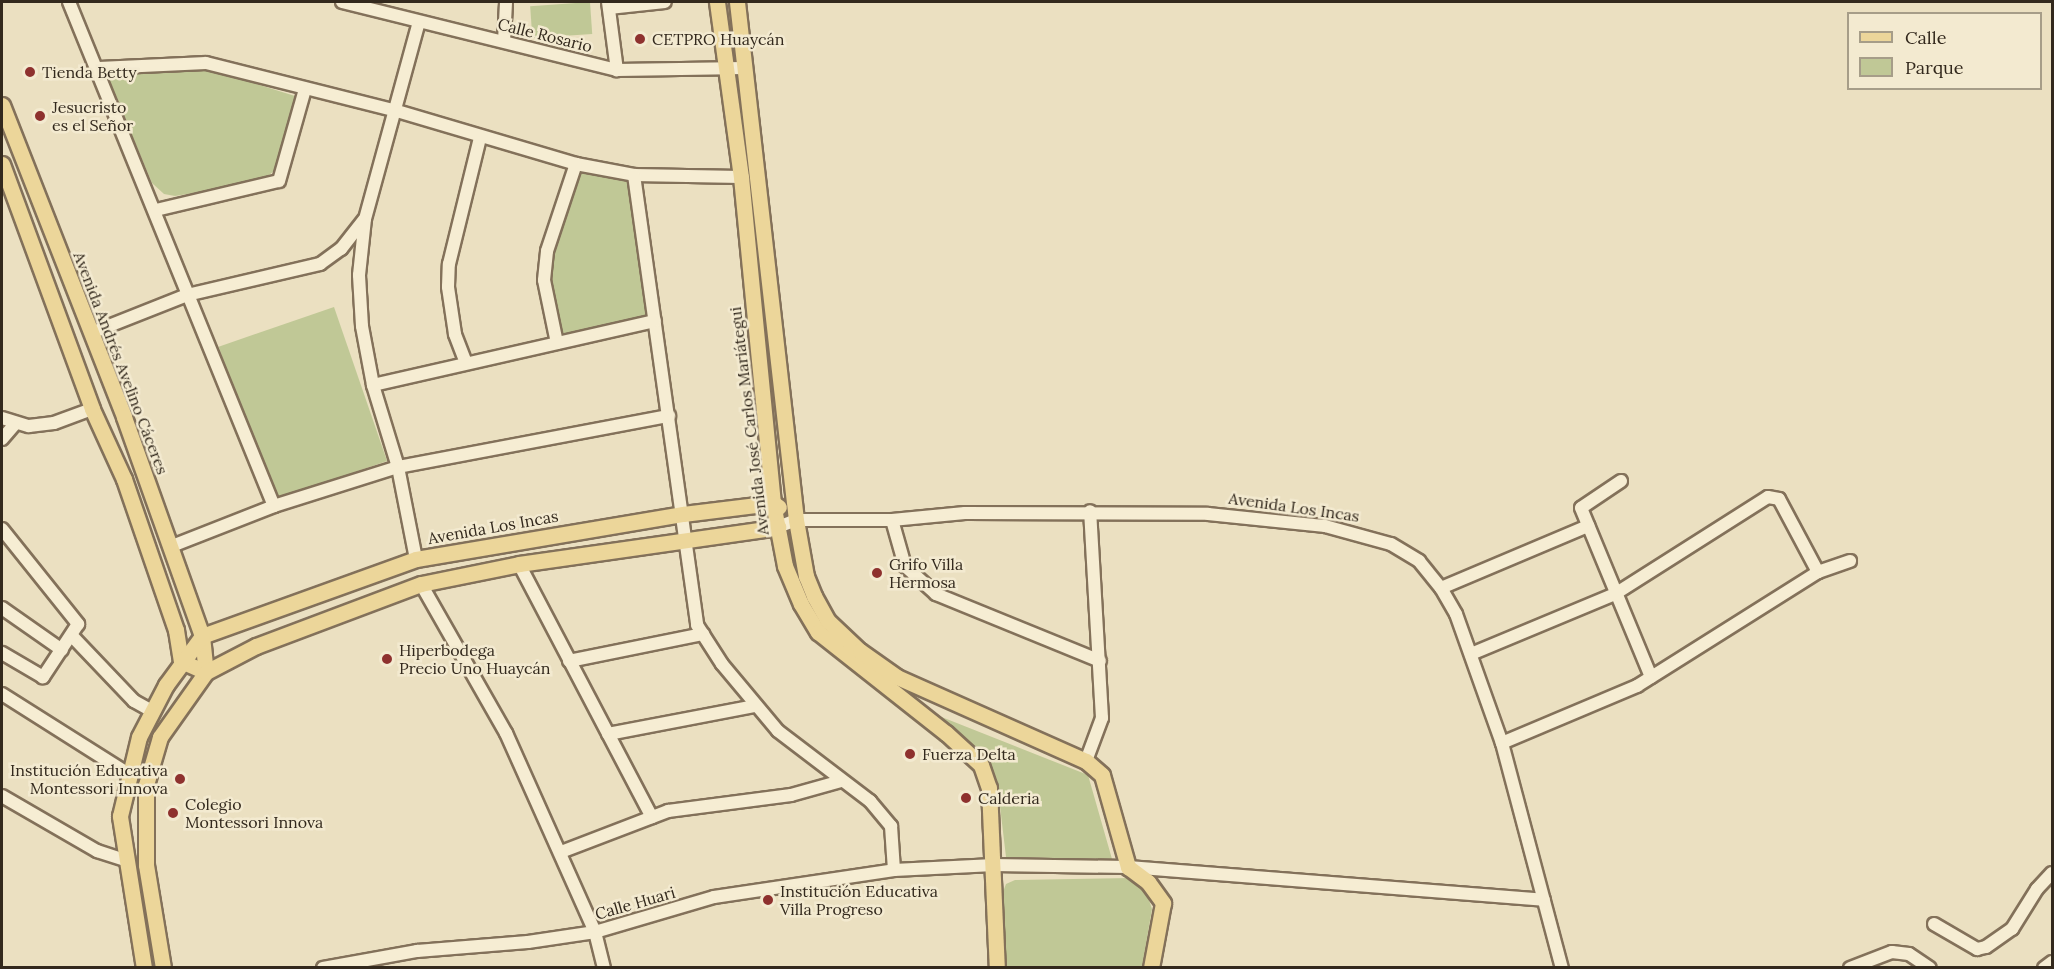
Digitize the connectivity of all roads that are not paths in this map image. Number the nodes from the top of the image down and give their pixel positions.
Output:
1 (69, 2) edge
2 (342, 2) edge
3 (393, 2) edge
4 (506, 2) edge
5 (665, 2) edge
6 (717, 2) edge
7 (737, 2) edge
8 (608, 4) edge
9 (395, 16) junction
10 (419, 22) junction
11 (504, 41) junction
12 (99, 68) junction
13 (726, 69) junction
14 (744, 69) junction
15 (617, 70) junction
16 (305, 89) junction
17 (2, 105) edge
18 (397, 111) junction
19 (480, 138) junction
20 (2, 164) edge
21 (576, 164) junction
22 (634, 175) junction
23 (741, 177) junction
24 (35, 191) junction
25 (15, 200) junction
26 (156, 210) junction
27 (365, 219) junction
28 (187, 295) junction
29 (655, 321) junction
30 (91, 333) junction
31 (557, 343) junction
32 (466, 363) junction
33 (372, 385) junction
34 (92, 409) junction
35 (669, 416) junction
36 (2, 418) edge
37 (16, 423) junction
38 (2, 439) edge
39 (398, 467) junction
40 (144, 473) junction
41 (124, 479) junction
42 (1621, 481) dead end
43 (773, 503) junction
44 (274, 506) junction
45 (1090, 511) junction
46 (683, 514) junction
47 (796, 520) junction
48 (892, 520) junction
49 (1588, 526) junction
50 (778, 527) junction
51 (2, 529) edge
52 (687, 539) junction
53 (172, 546) junction
54 (416, 559) junction
55 (1850, 561) dead end
56 (519, 564) junction
57 (1818, 572) junction
58 (421, 584) junction
59 (1441, 588) junction
60 (1615, 594) junction
61 (2, 608) edge
62 (703, 634) junction
63 (72, 636) junction
64 (202, 636) junction
65 (62, 650) junction
66 (2, 652) edge
67 (1471, 654) junction
68 (181, 661) junction
69 (569, 661) junction
70 (1100, 661) junction
71 (206, 672) junction
72 (1651, 677) junction
73 (2, 694) edge
74 (755, 706) junction
75 (152, 711) junction
76 (608, 734) junction
77 (1502, 743) junction
78 (1086, 760) junction
79 (128, 773) junction
80 (841, 781) junction
81 (2, 796) edge
82 (652, 817) junction
83 (561, 852) junction
84 (124, 860) junction
85 (994, 865) junction
86 (1128, 867) junction
87 (894, 870) junction
88 (2052, 873) edge
89 (1544, 900) junction
90 (1934, 924) dead end
91 (595, 932) junction
92 (2052, 962) edge
93 (144, 968) edge
94 (163, 968) edge
95 (323, 968) edge
96 (604, 968) edge
97 (997, 968) edge
98 (1151, 968) edge
99 (1562, 968) edge
100 (1850, 968) edge
101 (1929, 968) edge
102 (2044, 968) edge

1 - 12 street
2 - 9 street, Calle Rosario
3 - 9 street
4 - 11 street
5 - 8 street
6 - 13 main road, Avenida José Carlos Mariátegui
7 - 14 main road
8 - 15 street
9 - 10 street, Calle Rosario
10 - 11 street, Calle Rosario
10 - 18 street
11 - 15 street, Calle Rosario
12 - 16 street
12 - 26 street
13 - 14 street, Calle Rosario
13 - 15 street, Calle Rosario
13 - 23 main road, Avenida José Carlos Mariátegui
14 - 47 main road
16 - 18 street
16 - 26 street
17 - 24 main road, Avenida Andrés Avelino Cáceres
18 - 19 street
18 - 27 street
19 - 21 street
19 - 32 street
20 - 25 main road
21 - 22 street
21 - 31 street
22 - 23 street
22 - 29 street
23 - 43 main road, Avenida José Carlos Mariátegui
24 - 25 main road
24 - 30 main road, Avenida Andrés Avelino Cáceres
25 - 34 main road
26 - 28 street
27 - 28 street
27 - 33 street
28 - 30 street
28 - 44 street
29 - 31 street
29 - 35 street
30 - 40 main road, Avenida Andrés Avelino Cáceres
31 - 32 street
32 - 33 street
33 - 39 street
34 - 37 street
34 - 41 main road
35 - 39 street
35 - 46 street
36 - 37 street
37 - 38 street
39 - 44 street
39 - 54 street
40 - 41 main road
40 - 53 main road, Avenida Andrés Avelino Cáceres
41 - 68 main road
42 - 49 street
43 - 46 main road, Avenida Los Incas
43 - 47 main road
43 - 50 main road, Avenida José Carlos Mariátegui
44 - 53 street
45 - 48 street, Avenida Los Incas
45 - 59 street, Avenida Los Incas
45 - 70 street
46 - 52 street
46 - 54 main road, Avenida Los Incas
47 - 48 street, Avenida Los Incas
47 - 50 street, Avenida Los Incas
47 - 78 main road
48 - 70 street
49 - 59 street
49 - 60 street
50 - 52 main road, Avenida Los Incas
50 - 85 main road, Avenida José Carlos Mariátegui
51 - 63 street
52 - 56 main road, Avenida Los Incas
52 - 62 street
53 - 64 main road, Avenida Andrés Avelino Cáceres
54 - 64 main road, Avenida Los Incas
55 - 57 street
56 - 58 main road, Avenida Los Incas
56 - 69 street
57 - 60 street
57 - 72 street
58 - 71 main road, Avenida Los Incas
58 - 83 street
59 - 67 street, Avenida Los Incas
60 - 67 street
60 - 72 street
61 - 65 street
62 - 69 street
62 - 74 street
63 - 65 street
63 - 75 street
64 - 68 main road
64 - 71 main road, Avenida Andrés Avelino Cáceres
65 - 66 street
67 - 77 street, Avenida Los Incas
68 - 71 main road
68 - 75 main road
69 - 76 street
70 - 78 street
71 - 94 main road
72 - 77 street
73 - 79 street
74 - 76 street
74 - 80 street
75 - 79 main road
76 - 82 street
77 - 89 street, Avenida Los Incas
78 - 86 main road
79 - 84 main road
80 - 82 street
80 - 87 street
81 - 84 street
82 - 83 street
83 - 91 street
84 - 93 main road
85 - 86 street, Calle Huari
85 - 87 street, Calle Huari
85 - 97 main road, Avenida José Carlos Mariátegui
86 - 89 street, Calle Huari
86 - 98 main road
87 - 91 street, Calle Huari
88 - 90 street
89 - 99 street, Avenida Los Incas
91 - 95 street, Calle Huari
91 - 96 street
92 - 102 street
100 - 101 street

